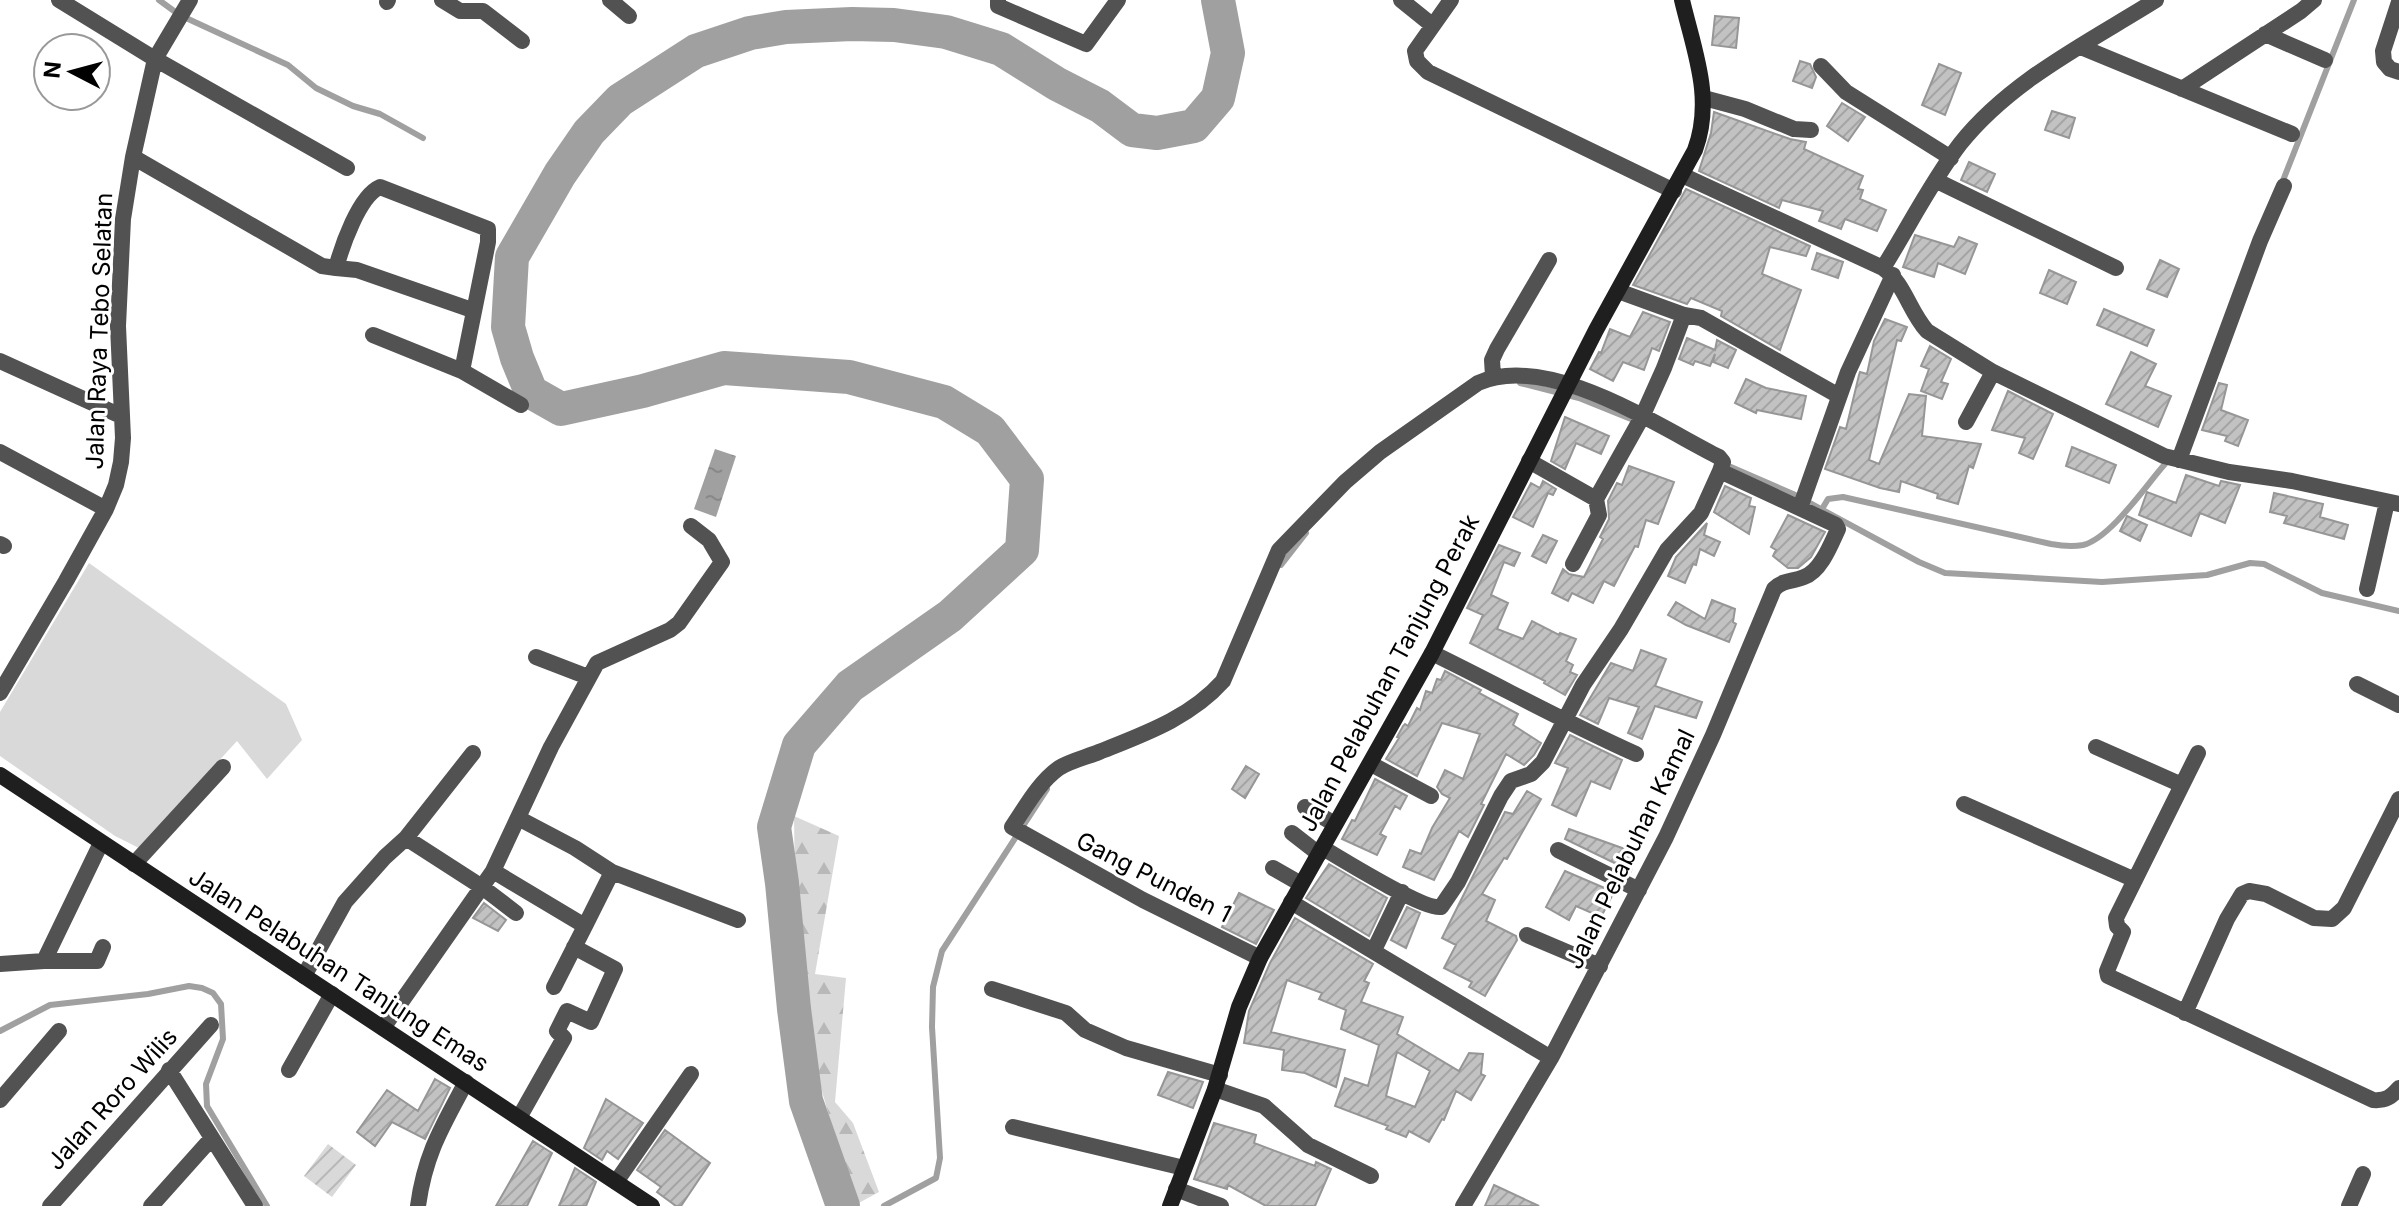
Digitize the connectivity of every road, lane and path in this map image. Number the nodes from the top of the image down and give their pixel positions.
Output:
1 (59, 0) edge
2 (190, 0) edge
3 (442, 0) edge
4 (610, 0) edge
5 (998, 0) edge
6 (1118, 0) edge
7 (1401, 0) edge
8 (1451, 0) edge
9 (1682, 0) edge
10 (2156, 0) edge
11 (2314, 0) edge
12 (2399, 2) edge
13 (629, 16) dead end
14 (1432, 25) junction
15 (2265, 34) junction
16 (522, 41) dead end
17 (2081, 47) junction
18 (155, 59) junction
19 (2325, 60) dead end
20 (1821, 66) dead end
21 (2399, 72) edge
22 (2182, 89) junction
23 (1704, 98) junction
24 (1811, 130) dead end
25 (2292, 134) dead end
26 (133, 157) junction
27 (1951, 158) junction
28 (347, 168) dead end
29 (1937, 181) junction
30 (1678, 183) junction
31 (2284, 186) dead end
32 (1549, 260) dead end
33 (336, 268) junction
34 (2116, 268) dead end
35 (1888, 272) junction
36 (1618, 291) junction
37 (472, 310) junction
38 (1684, 315) junction
39 (373, 335) dead end
40 (0, 361) edge
41 (462, 371) junction
42 (1993, 372) junction
43 (1493, 376) junction
44 (1565, 391) junction
45 (1839, 396) junction
46 (521, 405) dead end
47 (121, 416) junction
48 (1640, 420) junction
49 (1966, 422) dead end
50 (0, 452) edge
51 (2179, 460) junction
52 (1529, 461) junction
53 (1722, 467) junction
54 (1596, 499) junction
55 (1802, 502) junction
56 (2393, 503) edge
57 (106, 509) junction
58 (691, 526) dead end
59 (1573, 564) dead end
60 (2367, 589) dead end
61 (1432, 653) junction
62 (536, 657) dead end
63 (588, 677) junction
64 (2357, 684) dead end
65 (0, 693) edge
66 (2399, 705) edge
67 (1564, 722) junction
68 (2096, 747) dead end
69 (473, 753) dead end
70 (2198, 753) dead end
71 (1636, 754) dead end
72 (1371, 764) junction
73 (223, 767) dead end
74 (0, 775) edge
75 (2182, 785) junction
76 (1431, 796) dead end
77 (2399, 799) edge
78 (1964, 804) dead end
79 (1305, 807) dead end
80 (518, 818) junction
81 (1335, 824) junction
82 (1292, 833) dead end
83 (406, 838) junction
84 (101, 843) junction
85 (1558, 850) dead end
86 (1321, 851) junction
87 (134, 864) junction
88 (1273, 868) dead end
89 (493, 871) junction
90 (612, 872) junction
91 (2135, 880) junction
92 (1301, 884) junction
93 (482, 887) junction
94 (1639, 890) junction
95 (1402, 892) junction
96 (1291, 902) junction
97 (516, 913) dead end
98 (738, 920) dead end
99 (585, 926) junction
100 (1527, 935) dead end
101 (103, 947) dead end
102 (574, 947) junction
103 (1374, 950) junction
104 (1260, 958) junction
105 (44, 961) junction
106 (0, 964) edge
107 (1600, 966) junction
108 (304, 976) junction
109 (554, 987) dead end
110 (992, 989) dead end
111 (332, 994) junction
112 (2185, 1013) junction
113 (211, 1025) dead end
114 (383, 1028) junction
115 (59, 1031) dead end
116 (1551, 1058) junction
117 (169, 1070) junction
118 (289, 1070) dead end
119 (691, 1074) dead end
120 (466, 1082) junction
121 (1217, 1082) junction
122 (2399, 1088) edge
123 (0, 1100) edge
124 (520, 1116) junction
125 (1013, 1127) dead end
126 (211, 1139) junction
127 (1184, 1168) junction
128 (2363, 1174) dead end
129 (1371, 1176) dead end
130 (616, 1182) junction
131 (1176, 1189) junction
132 (50, 1206) edge
133 (151, 1206) edge
134 (254, 1206) edge
135 (418, 1206) edge
136 (652, 1206) edge
137 (1170, 1206) edge
138 (1221, 1206) edge
139 (1463, 1206) edge
140 (2349, 1206) edge

1 - 18 street
2 - 18 street, Jalan Raya Tebo Selatan
3 - 16 street
4 - 13 street
5 - 6 street
7 - 14 street
8 - 14 street
9 - 23 street, Jalan Pelabuhan Tanjung Perak
10 - 17 street
11 - 15 street
12 - 21 street
14 - 30 street
15 - 19 street
15 - 22 street
17 - 22 street
17 - 27 street
18 - 26 street, Jalan Raya Tebo Selatan
18 - 28 street
20 - 27 street
22 - 25 street
23 - 24 street
23 - 30 street, Jalan Pelabuhan Tanjung Perak
26 - 33 street
26 - 47 street, Jalan Raya Tebo Selatan
27 - 29 street
29 - 34 street
29 - 35 street
30 - 35 street
30 - 36 street, Jalan Pelabuhan Tanjung Perak
31 - 51 street
32 - 43 street
33 - 37 street
33 - 37 street
35 - 42 street
35 - 45 street
36 - 38 street
36 - 44 street, Jalan Pelabuhan Tanjung Perak
37 - 41 street
38 - 45 street
38 - 48 street
39 - 41 street
40 - 47 street
41 - 46 street
42 - 49 street
42 - 51 street
43 - 44 street
43 - 104 street, Gang Punden 1
44 - 48 street
44 - 52 street, Jalan Pelabuhan Tanjung Perak
45 - 55 street
47 - 57 street, Jalan Raya Tebo Selatan
48 - 53 street
48 - 54 street
50 - 57 street
51 - 56 street
52 - 54 street
52 - 61 street, Jalan Pelabuhan Tanjung Perak
53 - 55 street
53 - 67 street
54 - 59 street
55 - 94 street, Jalan Pelabuhan Kamal
56 - 60 street
57 - 65 street, Jalan Raya Tebo Selatan
58 - 63 street
61 - 67 street
61 - 72 street, Jalan Pelabuhan Tanjung Perak
62 - 63 street
63 - 80 street
64 - 66 street
67 - 71 street
67 - 95 street
68 - 75 street
69 - 83 street
70 - 75 street
72 - 76 street
72 - 81 street, Jalan Pelabuhan Tanjung Perak
73 - 87 street
74 - 84 street, Jalan Pelabuhan Tanjung Emas
75 - 91 street
77 - 112 street
78 - 91 street
79 - 81 street
80 - 89 street
80 - 90 street
81 - 86 street, Jalan Pelabuhan Tanjung Perak
82 - 86 street
83 - 93 street
83 - 108 street
84 - 87 street, Jalan Pelabuhan Tanjung Emas
84 - 105 street
85 - 94 street
86 - 92 street, Jalan Pelabuhan Tanjung Perak
86 - 95 street
87 - 108 street, Jalan Pelabuhan Tanjung Emas
88 - 92 street
89 - 93 street
89 - 99 street
90 - 98 street
90 - 99 street
91 - 112 street
92 - 96 street, Jalan Pelabuhan Tanjung Perak
93 - 97 street
93 - 114 street
94 - 107 street, Jalan Pelabuhan Kamal
95 - 103 street
96 - 103 street
96 - 104 street, Jalan Pelabuhan Tanjung Perak
99 - 102 street
100 - 107 street
101 - 105 street
102 - 109 street
102 - 124 street
103 - 116 street
104 - 121 street, Jalan Pelabuhan Tanjung Perak
105 - 106 street
107 - 116 street, Jalan Pelabuhan Kamal
108 - 111 street, Jalan Pelabuhan Tanjung Emas
110 - 121 street
111 - 114 street, Jalan Pelabuhan Tanjung Emas
111 - 118 street
112 - 122 street
113 - 117 street, Jalan Roro Wilis
114 - 120 street, Jalan Pelabuhan Tanjung Emas
115 - 123 street
116 - 139 street, Jalan Pelabuhan Kamal
117 - 126 street
117 - 132 street, Jalan Roro Wilis
119 - 130 street
120 - 124 street, Jalan Pelabuhan Tanjung Emas
120 - 135 street
121 - 127 street, Jalan Pelabuhan Tanjung Perak
121 - 129 street
124 - 130 street, Jalan Pelabuhan Tanjung Emas
125 - 127 street
126 - 133 street
126 - 134 street
127 - 131 street, Jalan Pelabuhan Tanjung Perak
128 - 140 street
130 - 136 street, Jalan Pelabuhan Tanjung Emas
131 - 137 street, Jalan Pelabuhan Tanjung Perak
131 - 138 street

